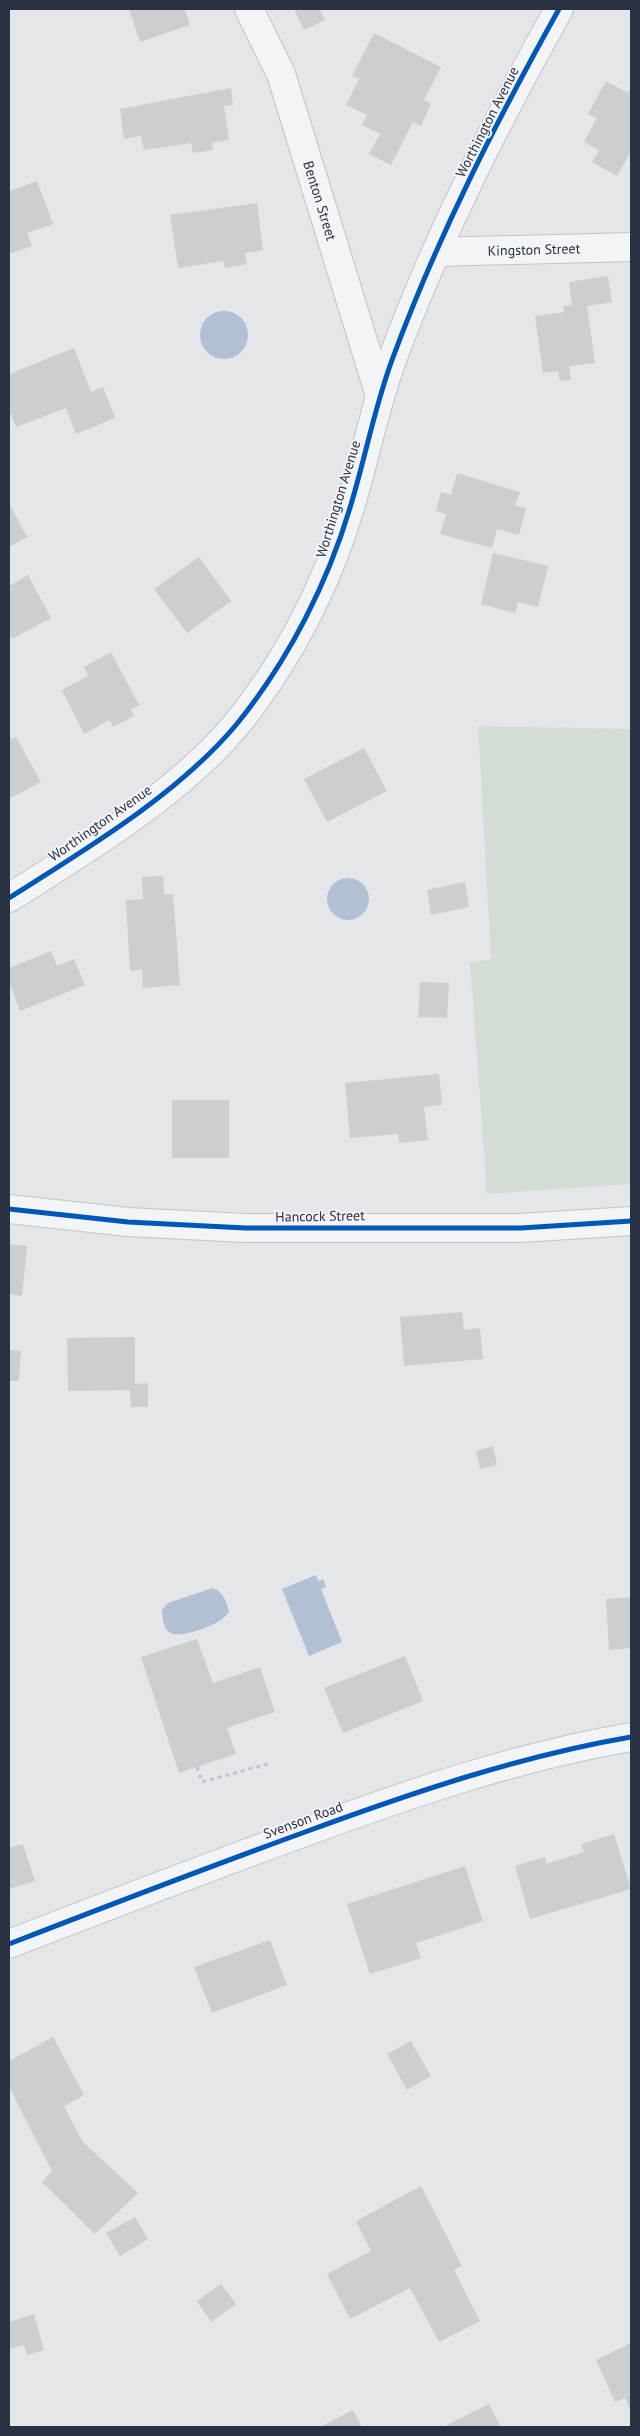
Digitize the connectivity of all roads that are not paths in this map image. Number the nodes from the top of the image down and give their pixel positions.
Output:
1 (249, 9) edge
2 (559, 9) edge
3 (631, 247) edge
4 (436, 252) junction
5 (380, 396) junction
6 (9, 898) edge
7 (9, 1209) edge
8 (631, 1221) edge
9 (622, 1738) edge
10 (9, 1944) edge

1 - 5 street, Benton Street
2 - 4 street, Worthington Avenue
3 - 4 street, Kingston Street
4 - 5 street, Worthington Avenue
5 - 6 street, Worthington Avenue
7 - 8 street, Hancock Street
9 - 10 street, Svenson Road

